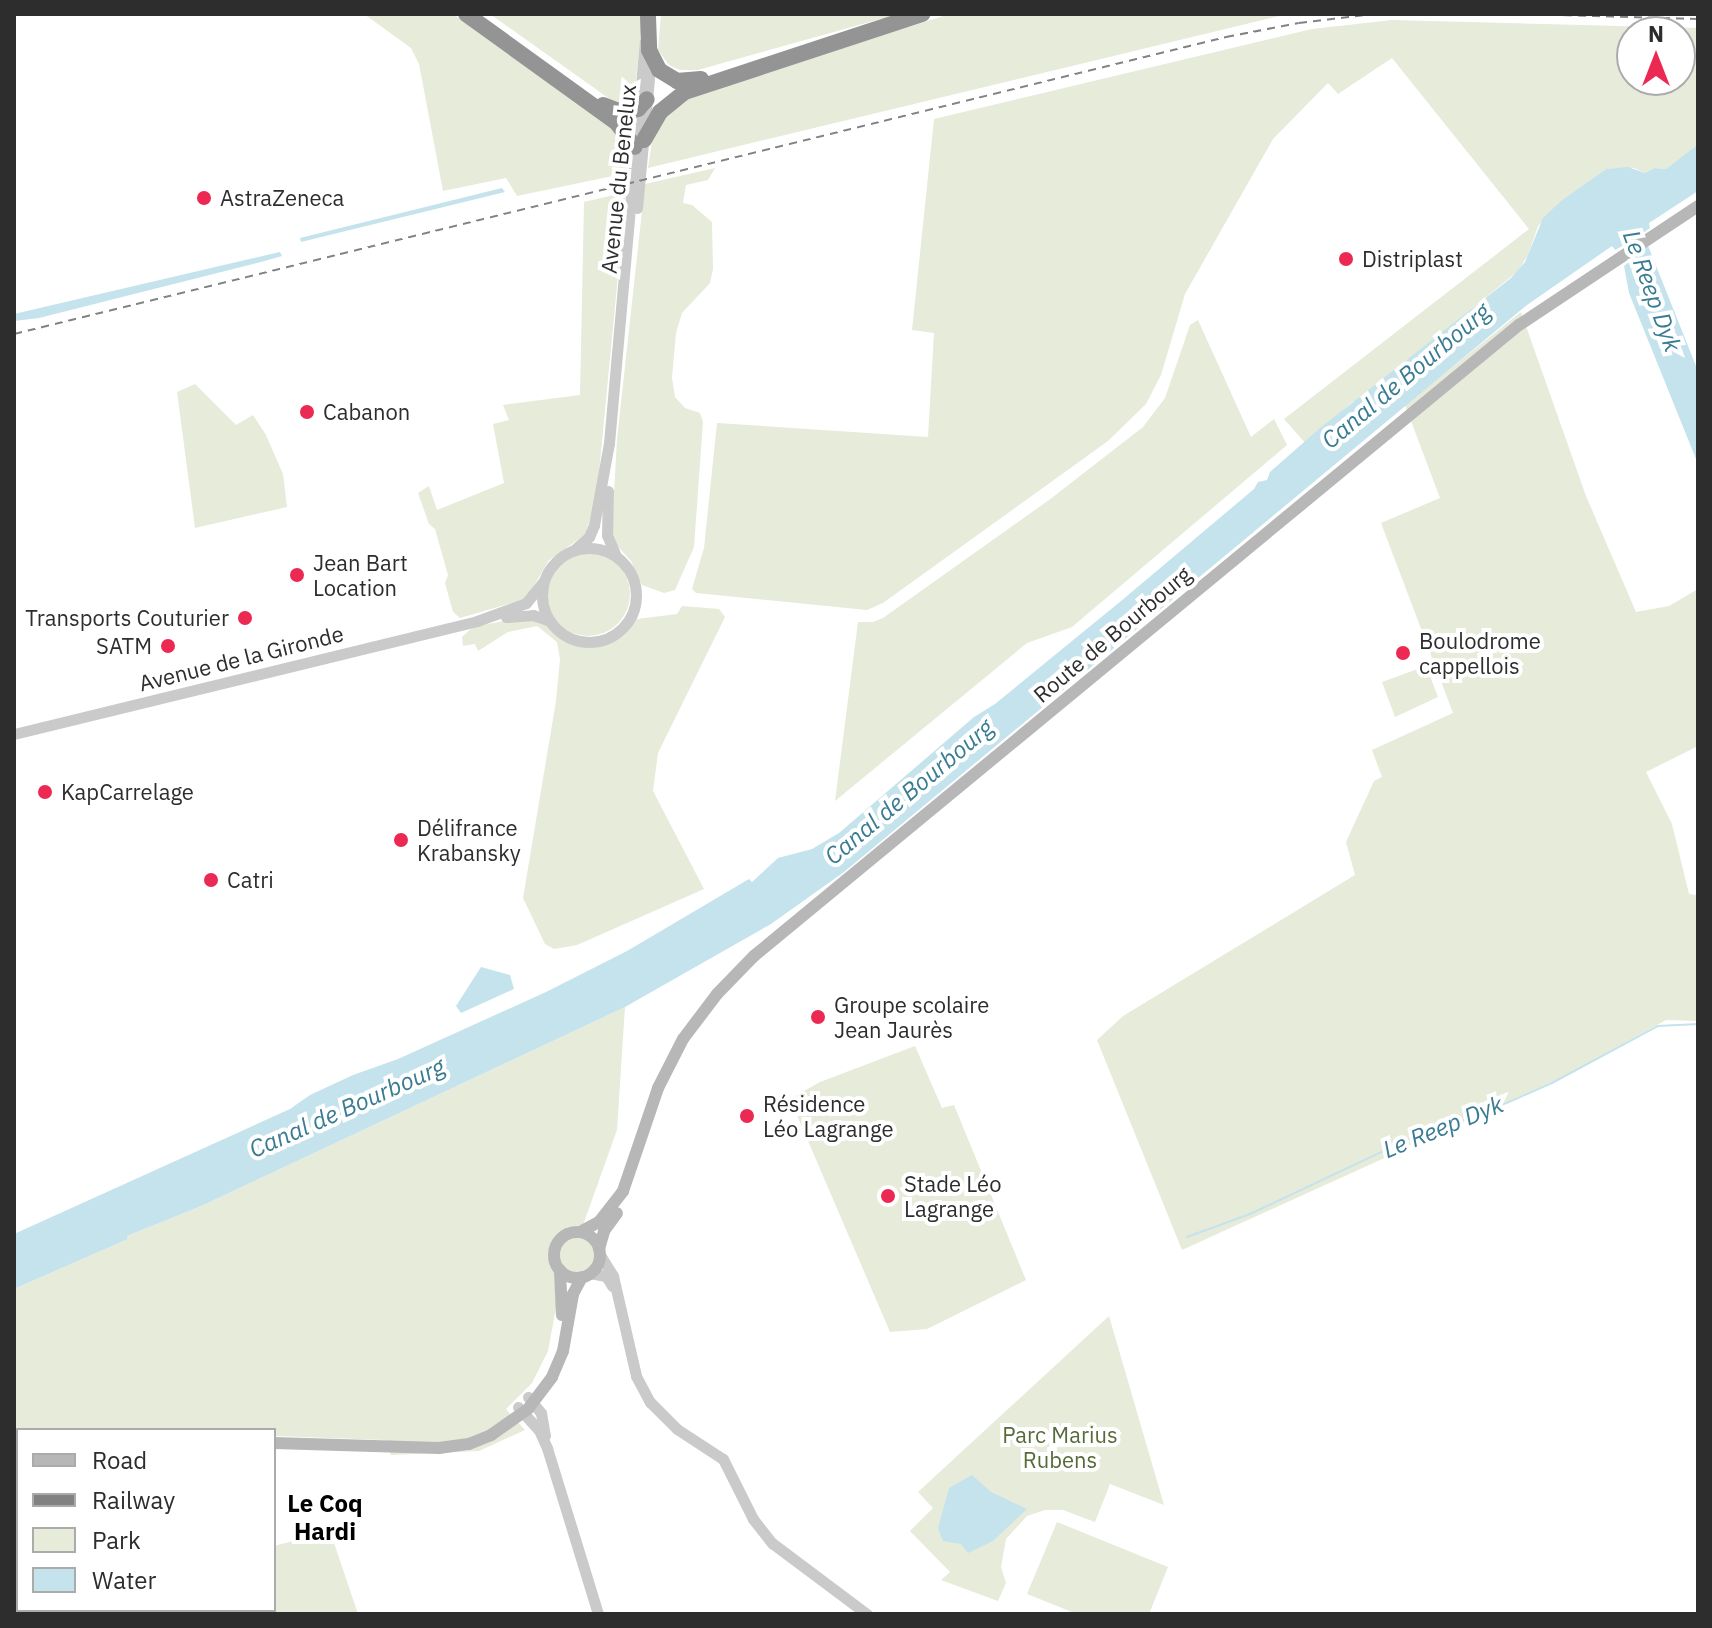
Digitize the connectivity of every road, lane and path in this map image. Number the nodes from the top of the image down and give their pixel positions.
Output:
1 (466, 14) edge
2 (475, 14) edge
3 (922, 14) edge
4 (650, 15) edge
5 (869, 31) junction
6 (651, 57) junction
7 (643, 104) junction
8 (639, 144) junction
9 (1698, 206) edge
10 (609, 443) junction
11 (574, 550) junction
12 (616, 556) junction
13 (544, 581) junction
14 (477, 621) junction
15 (550, 621) junction
16 (14, 734) edge
17 (634, 1165) junction
18 (580, 1232) junction
19 (599, 1252) junction
20 (560, 1270) junction
21 (586, 1275) junction
22 (616, 1297) junction
23 (531, 1400) junction
24 (520, 1410) junction
25 (276, 1443) edge
26 (547, 1448) junction
27 (598, 1614) edge
28 (867, 1614) edge

1 - 8 highway
2 - 7 highway
3 - 5 highway
4 - 6 highway
4 - 7 street, Avenue du Benelux
5 - 6 highway
5 - 8 highway
6 - 7 street, Avenue du Benelux
7 - 8 street, Avenue du Benelux
8 - 10 street, Avenue du Benelux
9 - 17 main road, Route de Bourbourg
10 - 11 street, Avenue du Benelux
10 - 12 street, Avenue du Benelux
11 - 12 street
11 - 13 street
12 - 15 street
13 - 14 street, Avenue de la Gironde
13 - 15 street
14 - 15 street, Avenue de la Gironde
14 - 16 street, Avenue de la Gironde
17 - 18 main road, Route de Bourbourg
17 - 19 main road, Route de Bourbourg
18 - 19 main road
18 - 20 main road
19 - 21 main road
19 - 22 street
20 - 21 main road
20 - 23 main road
21 - 22 street
21 - 23 main road
22 - 28 street
23 - 24 main road
23 - 26 street
24 - 25 main road
24 - 26 street
26 - 27 street

